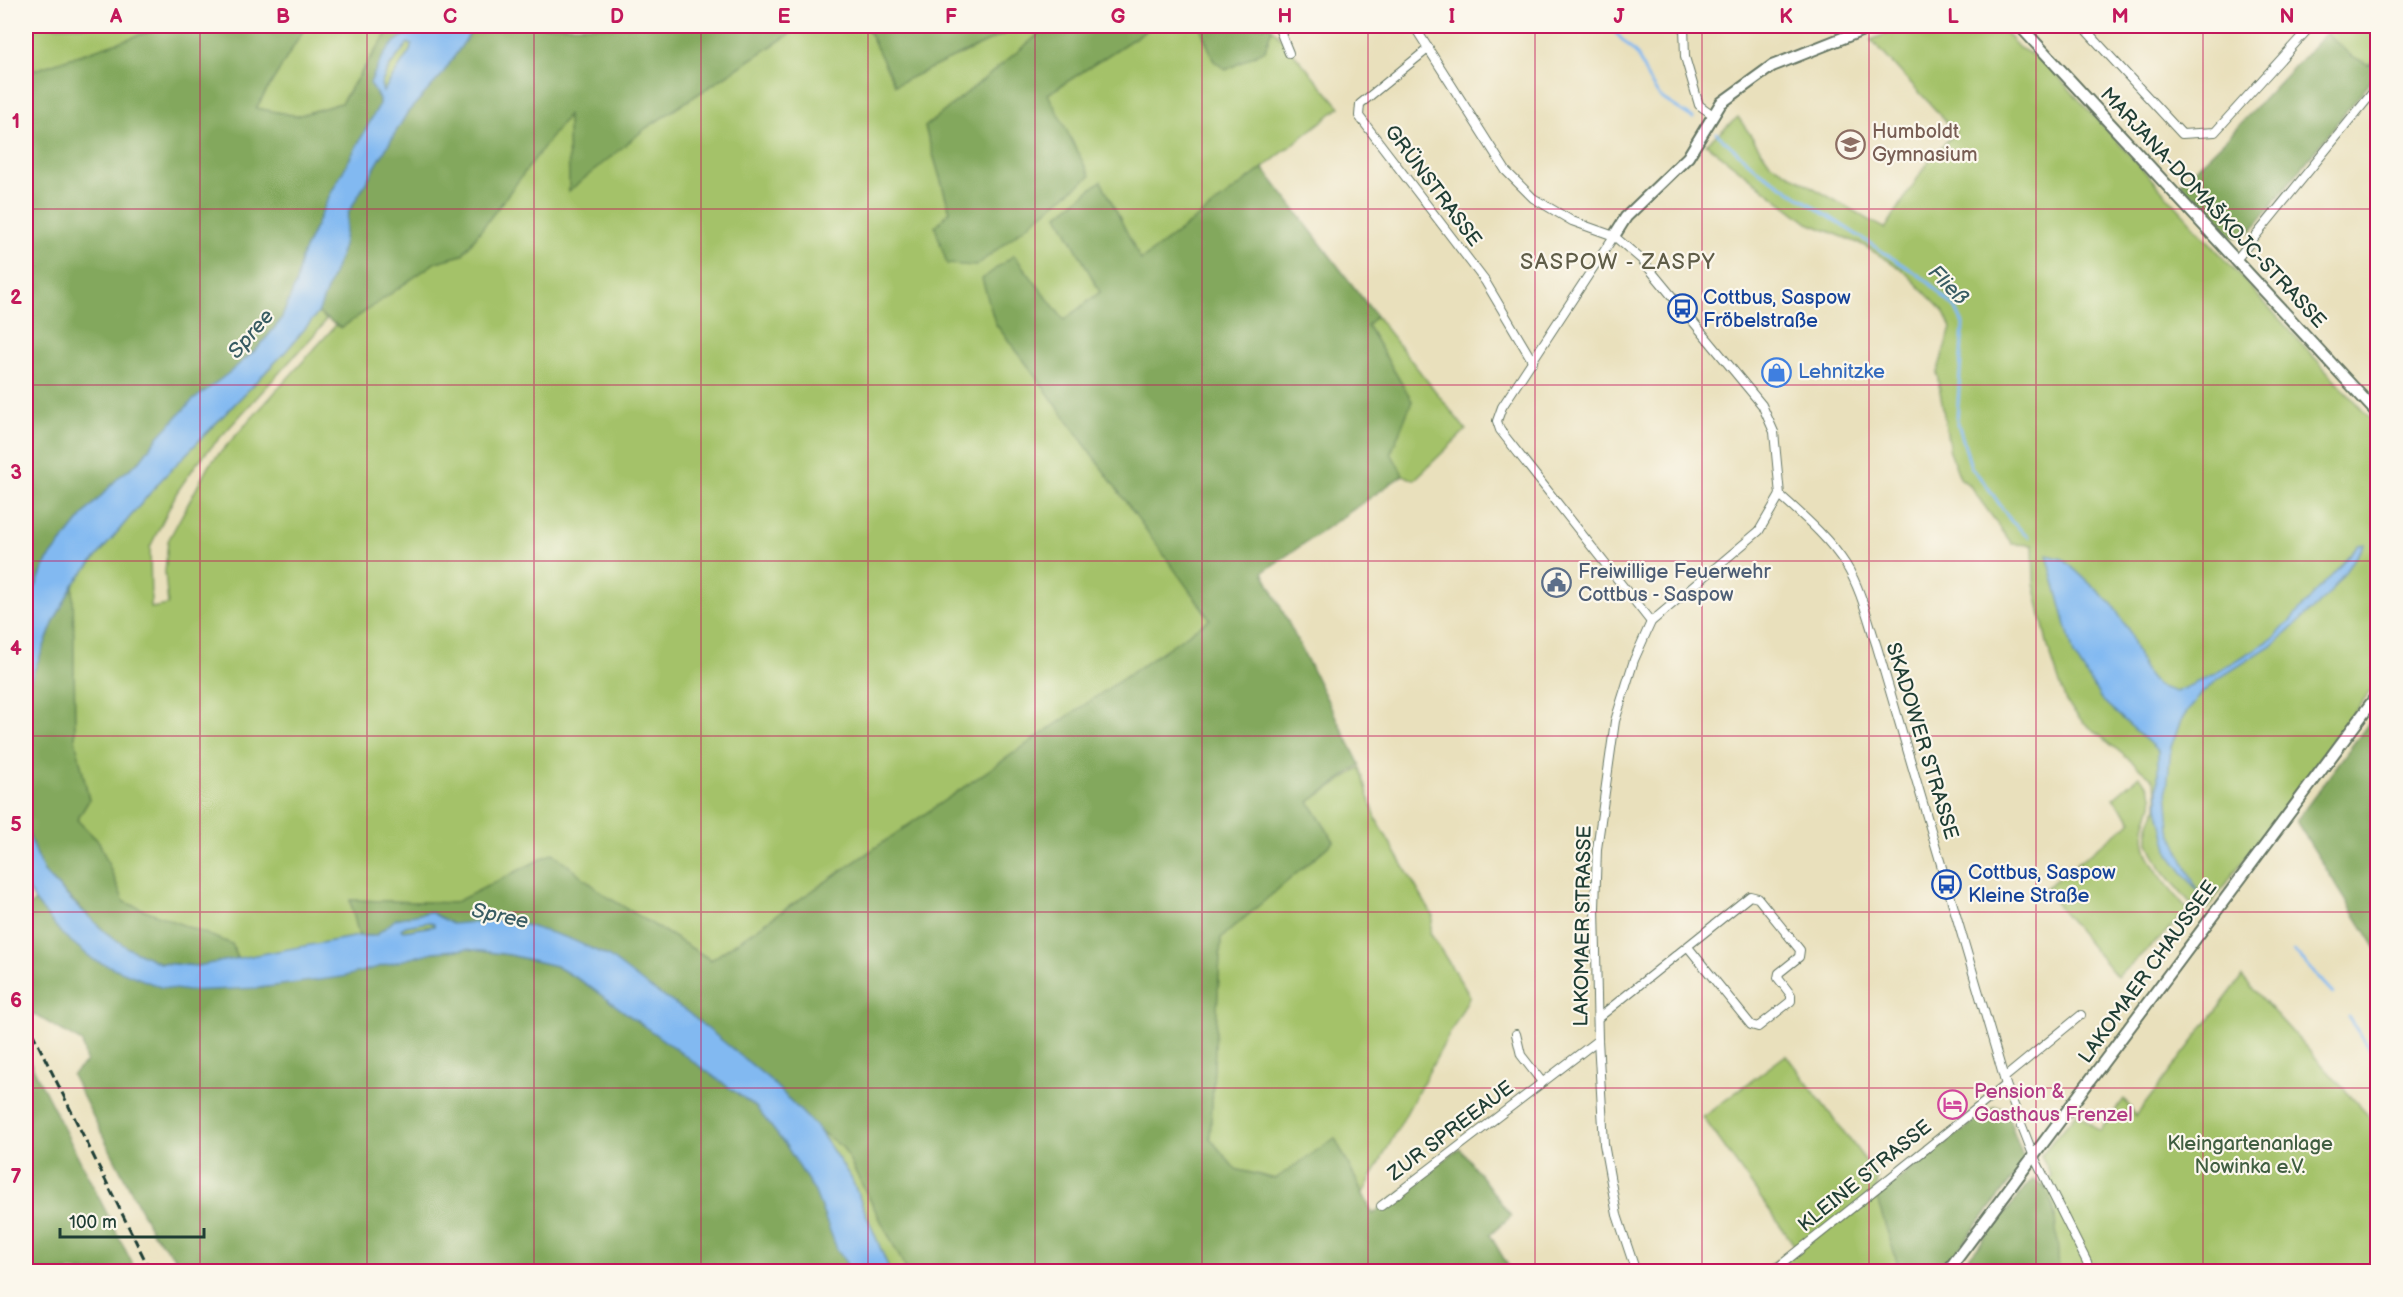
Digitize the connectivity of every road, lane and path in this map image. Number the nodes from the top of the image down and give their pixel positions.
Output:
1 (1278, 26) edge
2 (1414, 26) edge
3 (1684, 26) edge
4 (1873, 26) edge
5 (2020, 26) edge
6 (2082, 26) edge
7 (2312, 26) edge
8 (1429, 48) junction
9 (1289, 52) dead end
10 (2378, 86) edge
11 (1713, 115) junction
12 (1614, 236) junction
13 (2236, 260) junction
14 (1533, 362) junction
15 (2378, 414) edge
16 (1779, 495) junction
17 (1651, 622) junction
18 (2378, 694) edge
19 (1688, 946) junction
20 (2081, 1016) dead end
21 (1598, 1018) junction
22 (1516, 1034) dead end
23 (1598, 1040) junction
24 (2005, 1081) junction
25 (1542, 1082) junction
26 (2034, 1157) junction
27 (1381, 1206) dead end
28 (1636, 1272) edge
29 (1772, 1272) edge
30 (1947, 1272) edge
31 (2089, 1272) edge

1 - 9 street
2 - 8 street
3 - 11 street
4 - 11 street
5 - 13 street, MARJANA-DOMAŠKOJC-STRASSE
6 - 7 street
8 - 12 street
8 - 14 street, GRÜNSTRASSE
10 - 13 street
11 - 12 street
12 - 14 street
12 - 16 street
13 - 15 street, MARJANA-DOMAŠKOJC-STRASSE
14 - 17 street
16 - 17 street, LAKOMAER STRASSE
16 - 24 street, SKADOWER STRASSE
17 - 21 street, LAKOMAER STRASSE
18 - 26 street, LAKOMAER CHAUSSEE
19 - 19 street
19 - 21 street
20 - 24 street, KLEINE STRASSE
21 - 23 street, LAKOMAER STRASSE
22 - 25 street, ZUR SPREEAUE
23 - 25 street, ZUR SPREEAUE
23 - 28 street, LAKOMAER STRASSE
24 - 26 street, SKADOWER STRASSE
24 - 29 street, KLEINE STRASSE
25 - 27 street, ZUR SPREEAUE
26 - 30 street, LAKOMAER CHAUSSEE
26 - 31 street, SKADOWER STRASSE

